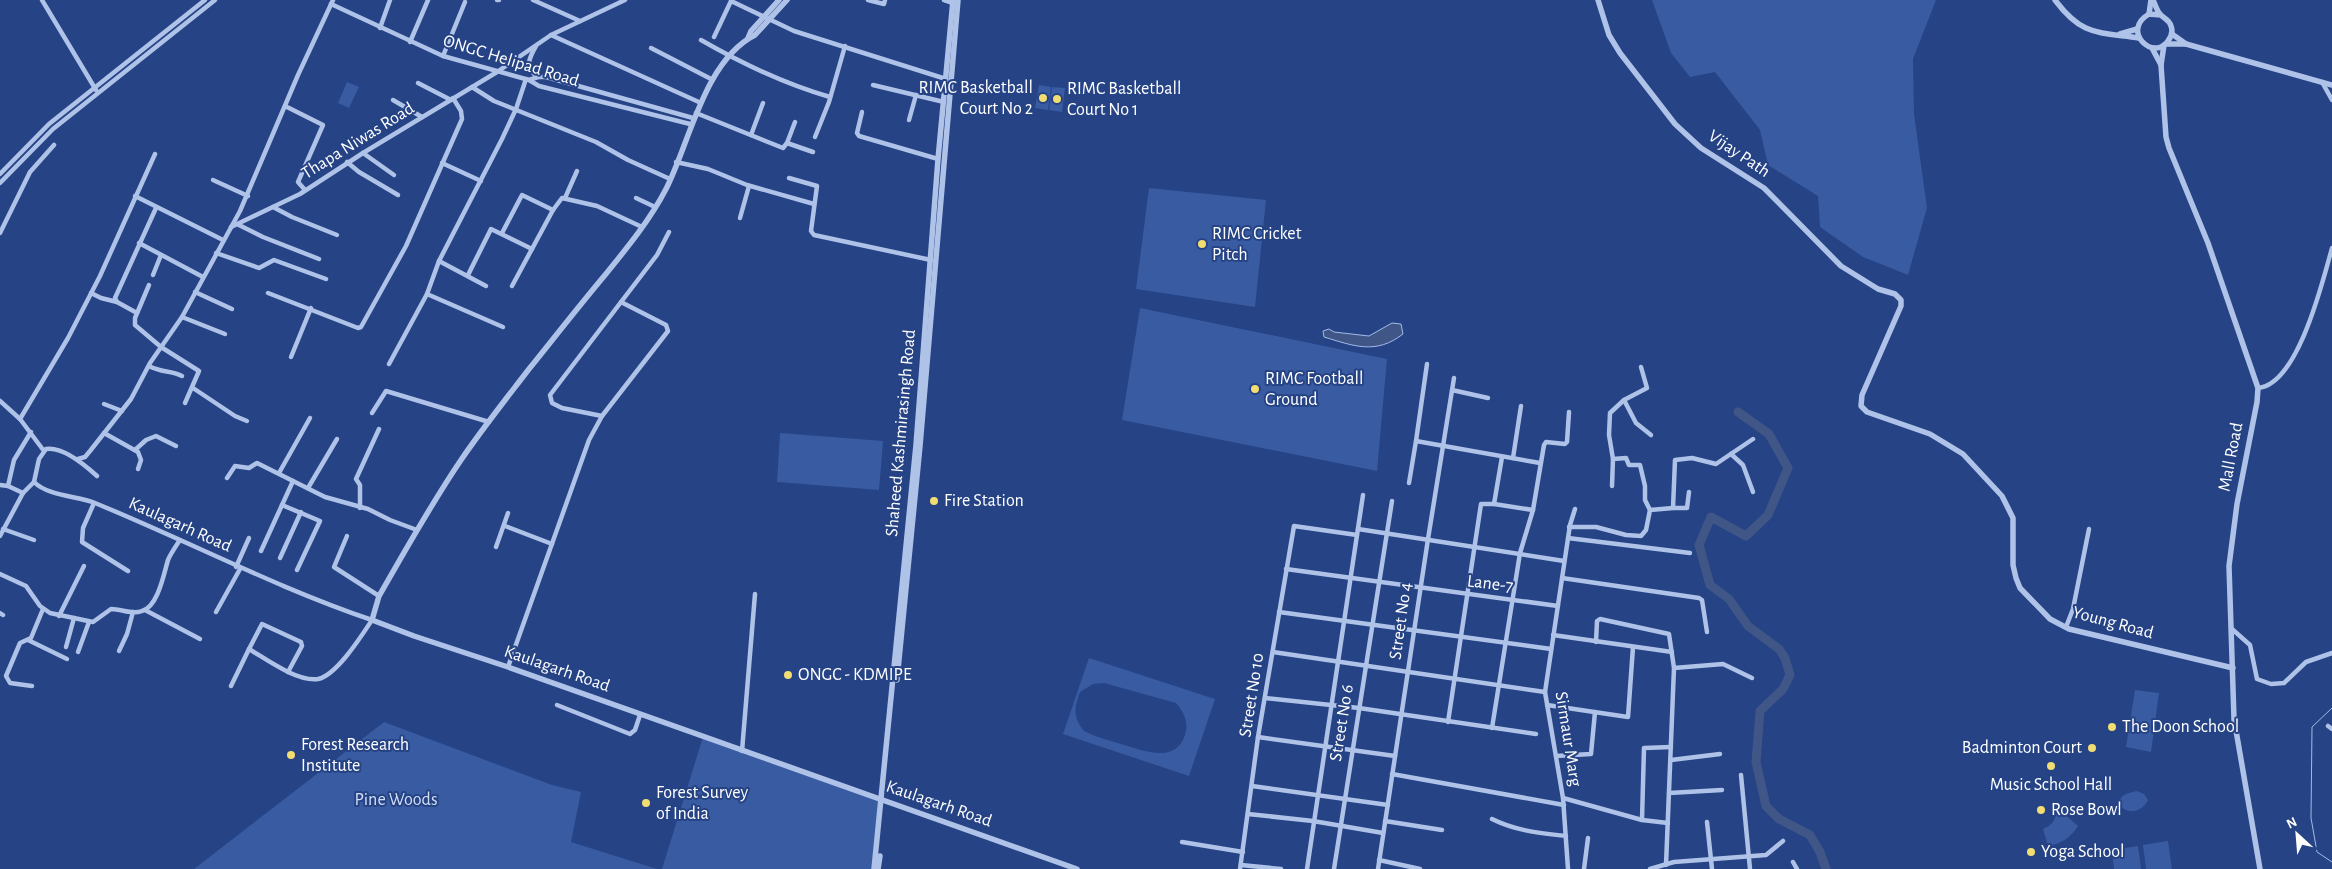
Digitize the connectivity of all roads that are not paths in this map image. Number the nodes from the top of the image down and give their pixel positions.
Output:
1 (42, 0) edge
2 (205, 0) edge
3 (215, 0) edge
4 (390, 0) edge
5 (428, 0) edge
6 (533, 0) edge
7 (625, 0) edge
8 (779, 0) edge
9 (787, 0) edge
10 (868, 0) edge
11 (885, 0) edge
12 (944, 0) edge
13 (1598, 0) edge
14 (2055, 0) edge
15 (2152, 0) edge
16 (955, 1) edge
17 (332, 2) edge
18 (465, 2) dead end
19 (2149, 14) junction
20 (2161, 14) junction
21 (766, 19) junction
22 (580, 20) junction
23 (380, 28) junction
24 (2138, 29) junction
25 (2172, 34) junction
26 (552, 35) junction
27 (2118, 35) junction
28 (714, 37) dead end
29 (2139, 38) junction
30 (701, 40) dead end
31 (410, 42) junction
32 (2186, 44) junction
33 (537, 45) junction
34 (2165, 45) junction
35 (845, 46) junction
36 (651, 48) dead end
37 (2152, 48) junction
38 (140, 52) junction
39 (144, 56) junction
40 (443, 56) junction
41 (729, 56) junction
42 (2161, 65) junction
43 (497, 72) junction
44 (538, 77) junction
45 (528, 79) junction
46 (946, 79) junction
47 (713, 80) junction
48 (2322, 82) junction
49 (418, 84) dead end
50 (873, 85) dead end
51 (2332, 85) edge
52 (95, 87) junction
53 (472, 87) junction
54 (98, 93) junction
55 (916, 95) junction
56 (830, 97) junction
57 (452, 99) junction
58 (393, 100) dead end
59 (2332, 100) edge
60 (763, 102) dead end
61 (944, 102) junction
62 (701, 103) junction
63 (285, 106) junction
64 (516, 109) junction
65 (862, 112) dead end
66 (422, 117) junction
67 (693, 118) junction
68 (909, 120) dead end
69 (795, 122) dead end
70 (751, 135) junction
71 (815, 137) dead end
72 (787, 143) junction
73 (54, 145) dead end
74 (363, 152) junction
75 (813, 152) dead end
76 (155, 154) dead end
77 (938, 159) junction
78 (347, 162) junction
79 (676, 162) junction
80 (442, 164) junction
81 (577, 171) dead end
82 (0, 174) edge
83 (394, 175) dead end
84 (789, 178) dead end
85 (670, 179) junction
86 (213, 180) dead end
87 (481, 181) junction
88 (0, 183) edge
89 (749, 186) junction
90 (305, 190) junction
91 (398, 195) dead end
92 (135, 196) junction
93 (248, 196) junction
94 (565, 198) junction
95 (636, 198) dead end
96 (814, 204) junction
97 (273, 207) junction
98 (655, 207) junction
99 (156, 208) junction
100 (553, 210) junction
101 (740, 218) dead end
102 (238, 225) junction
103 (231, 227) junction
104 (642, 227) junction
105 (670, 232) dead end
106 (0, 233) edge
107 (502, 233) junction
108 (337, 235) dead end
109 (223, 240) junction
110 (139, 243) junction
111 (532, 248) junction
112 (2332, 248) edge
113 (216, 253) junction
114 (161, 255) junction
115 (319, 259) dead end
116 (931, 260) junction
117 (439, 261) junction
118 (153, 275) dead end
119 (468, 275) junction
120 (203, 277) junction
121 (326, 279) dead end
122 (148, 285) dead end
123 (486, 286) dead end
124 (512, 286) dead end
125 (195, 292) junction
126 (92, 293) junction
127 (268, 293) dead end
128 (428, 294) junction
129 (1901, 300) joint
130 (117, 302) junction
131 (621, 302) junction
132 (311, 308) junction
133 (232, 309) dead end
134 (137, 313) junction
135 (182, 317) junction
136 (502, 328) dead end
137 (225, 334) dead end
138 (161, 347) junction
139 (291, 356) dead end
140 (390, 364) dead end
141 (1427, 364) dead end
142 (149, 366) junction
143 (1641, 367) dead end
144 (182, 376) dead end
145 (1454, 378) dead end
146 (193, 388) junction
147 (2258, 388) junction
148 (1452, 390) junction
149 (1488, 398) dead end
150 (1624, 400) junction
151 (0, 401) edge
152 (185, 403) dead end
153 (104, 404) dead end
154 (1521, 406) dead end
155 (122, 411) junction
156 (1569, 412) dead end
157 (372, 413) dead end
158 (602, 416) junction
159 (310, 418) dead end
160 (20, 419) junction
161 (247, 421) dead end
162 (489, 422) junction
163 (379, 429) dead end
164 (31, 432) junction
165 (104, 433) junction
166 (1651, 435) dead end
167 (337, 439) dead end
168 (1753, 439) dead end
169 (1416, 441) junction
170 (176, 446) dead end
171 (1444, 446) junction
172 (135, 450) junction
173 (44, 451) junction
174 (1731, 454) junction
175 (1502, 457) junction
176 (1512, 458) junction
177 (78, 459) junction
178 (1612, 459) junction
179 (1540, 463) junction
180 (138, 469) dead end
181 (279, 473) junction
182 (96, 476) dead end
183 (227, 478) dead end
184 (293, 481) junction
185 (34, 482) junction
186 (1409, 483) dead end
187 (0, 485) edge
188 (8, 486) junction
189 (1612, 486) dead end
190 (308, 488) junction
191 (1689, 492) dead end
192 (1753, 492) dead end
193 (22, 494) junction
194 (1363, 495) dead end
195 (1392, 501) dead end
196 (94, 503) junction
197 (1494, 504) junction
198 (282, 505) junction
199 (360, 508) junction
200 (1673, 508) junction
201 (1533, 510) junction
202 (1575, 510) dead end
203 (1650, 510) junction
204 (301, 512) junction
205 (508, 513) dead end
206 (505, 526) junction
207 (1570, 526) junction
208 (1358, 528) junction
209 (3, 529) junction
210 (2089, 529) dead end
211 (417, 530) junction
212 (1387, 533) junction
213 (1357, 535) junction
214 (0, 536) edge
215 (347, 536) dead end
216 (249, 538) dead end
217 (1568, 538) junction
218 (1428, 539) junction
219 (34, 540) dead end
220 (180, 540) junction
221 (552, 544) junction
222 (1473, 546) junction
223 (496, 547) dead end
224 (261, 551) dead end
225 (1520, 553) junction
226 (1690, 553) dead end
227 (280, 558) dead end
228 (1564, 561) junction
229 (84, 566) dead end
230 (238, 568) junction
231 (1286, 569) junction
232 (128, 570) dead end
233 (297, 570) dead end
234 (0, 574) edge
235 (1351, 578) junction
236 (1562, 578) junction
237 (1379, 582) junction
238 (1420, 588) junction
239 (755, 594) dead end
240 (1466, 595) junction
241 (379, 596) junction
242 (1512, 600) junction
243 (1558, 606) junction
244 (43, 609) junction
245 (145, 610) junction
246 (133, 612) junction
247 (216, 612) dead end
248 (1279, 612) junction
249 (59, 616) junction
250 (74, 618) junction
251 (372, 620) junction
252 (89, 622) junction
253 (1344, 622) junction
254 (1373, 626) junction
255 (2066, 628) junction
256 (2232, 629) junction
257 (1413, 631) junction
258 (1707, 632) dead end
259 (1553, 635) junction
260 (1461, 637) junction
261 (200, 639) dead end
262 (28, 640) junction
263 (1506, 642) junction
264 (1596, 642) junction
265 (66, 647) dead end
266 (1633, 647) junction
267 (249, 649) junction
268 (1551, 649) junction
269 (119, 651) dead end
270 (78, 652) dead end
271 (1272, 652) junction
272 (1672, 652) junction
273 (2332, 653) edge
274 (67, 659) dead end
275 (1339, 661) junction
276 (1365, 665) junction
277 (508, 667) junction
278 (1674, 668) junction
279 (2233, 668) junction
280 (288, 672) junction
281 (1408, 672) junction
282 (1454, 678) junction
283 (1752, 678) dead end
284 (1499, 685) junction
285 (32, 686) dead end
286 (231, 686) dead end
287 (1545, 692) junction
288 (1265, 698) junction
289 (557, 705) dead end
290 (1332, 705) junction
291 (1547, 705) junction
292 (1358, 708) junction
293 (1595, 712) junction
294 (640, 715) junction
295 (1401, 716) junction
296 (1448, 722) junction
297 (1492, 728) junction
298 (1536, 734) dead end
299 (1258, 737) junction
300 (1325, 747) junction
301 (1671, 747) junction
302 (1352, 750) junction
303 (742, 751) junction
304 (1720, 754) dead end
305 (1395, 756) junction
306 (1556, 756) junction
307 (1671, 760) junction
308 (1392, 774) junction
309 (1741, 775) dead end
310 (1252, 786) junction
311 (1722, 790) dead end
312 (1670, 793) junction
313 (1317, 794) junction
314 (1563, 798) junction
315 (1344, 799) junction
316 (883, 800) junction
317 (1388, 805) junction
318 (1564, 805) junction
319 (1248, 814) junction
320 (1492, 819) dead end
321 (1642, 820) junction
322 (1313, 821) junction
323 (1385, 821) junction
324 (1668, 822) junction
325 (1707, 822) dead end
326 (1340, 826) junction
327 (1442, 830) dead end
328 (1384, 833) junction
329 (1566, 836) junction
330 (1588, 838) dead end
331 (1783, 841) dead end
332 (1182, 842) dead end
333 (1242, 852) junction
334 (1748, 856) junction
335 (1711, 859) junction
336 (1379, 860) junction
337 (1674, 862) junction
338 (1793, 862) dead end
339 (1666, 865) junction
340 (1240, 867) edge
341 (874, 869) edge
342 (878, 869) edge
343 (1077, 869) edge
344 (1281, 869) edge
345 (1307, 869) edge
346 (1334, 869) edge
347 (1378, 869) edge
348 (1420, 869) edge
349 (1568, 869) edge
350 (1584, 869) edge
351 (1650, 869) edge
352 (1676, 869) edge
353 (1712, 869) edge
354 (1750, 869) edge
355 (1796, 869) edge
356 (2260, 869) edge

1 - 52 street
2 - 38 street
3 - 39 street
4 - 23 street
5 - 31 street
6 - 22 street
7 - 22 street, Thapa Niwas Road
8 - 21 street
9 - 21 street
10 - 11 street
12 - 16 street
13 - 129 street, Vijay Path
14 - 27 street
15 - 19 street
15 - 20 street
16 - 46 street, Shaheed Kashmirasingh Road
16 - 316 street, Shaheed Kashmirasingh Road
17 - 23 street, ONGC Helipad Road
17 - 63 street
18 - 40 street
19 - 20 street
19 - 24 street
20 - 25 street
21 - 28 street
21 - 35 street
21 - 41 street
22 - 26 street, Thapa Niwas Road
23 - 31 street, ONGC Helipad Road
24 - 27 street
24 - 29 street
25 - 32 street
25 - 34 street
26 - 33 street, Thapa Niwas Road
26 - 62 street
27 - 29 street
29 - 37 street
30 - 41 street
31 - 40 street, ONGC Helipad Road
32 - 34 street
32 - 48 street
33 - 43 street, Thapa Niwas Road
33 - 44 street
34 - 37 street
34 - 42 street
35 - 46 street
35 - 56 street
36 - 47 street
37 - 42 street
38 - 39 street
38 - 52 street
39 - 54 street
40 - 43 street, ONGC Helipad Road
41 - 47 street
41 - 56 street
42 - 147 street, Mall Road
43 - 45 street, ONGC Helipad Road
43 - 53 street, Thapa Niwas Road
44 - 45 street
44 - 67 street
45 - 64 street
45 - 67 street, ONGC Helipad Road
46 - 61 street, Shaheed Kashmirasingh Road
47 - 62 street
48 - 51 street
48 - 59 street
49 - 57 street
50 - 55 street
52 - 54 street
52 - 82 street
53 - 57 street, Thapa Niwas Road
53 - 64 street
54 - 88 street
55 - 61 street
55 - 68 street
56 - 71 street
57 - 66 street, Thapa Niwas Road
57 - 80 street
58 - 66 street
60 - 70 street
61 - 77 street, Shaheed Kashmirasingh Road
62 - 67 street
63 - 90 street
63 - 93 street
64 - 85 street
64 - 87 street
65 - 77 street
66 - 74 street, Thapa Niwas Road
67 - 70 street
67 - 79 street
69 - 72 street
70 - 72 street
72 - 75 street
73 - 106 street
74 - 78 street, Thapa Niwas Road
74 - 83 street
76 - 92 street
77 - 116 street, Shaheed Kashmirasingh Road
78 - 90 street, Thapa Niwas Road
78 - 91 street
79 - 85 street
79 - 89 street
80 - 87 street
80 - 132 street
81 - 94 street
84 - 96 street
85 - 98 street
86 - 93 street
87 - 117 street
89 - 96 street
89 - 101 street
90 - 97 street, Thapa Niwas Road
92 - 99 street
92 - 126 street
93 - 103 street
94 - 100 street
94 - 104 street
95 - 98 street
96 - 116 street
97 - 102 street, Thapa Niwas Road
97 - 108 street
98 - 104 street
99 - 109 street
99 - 110 street
100 - 107 street
100 - 111 street
102 - 103 street, Thapa Niwas Road
102 - 115 street
103 - 109 street
104 - 162 street
105 - 131 street
107 - 111 street
107 - 119 street
109 - 113 street
110 - 114 street
110 - 130 street
111 - 124 street
112 - 147 street
113 - 120 street
113 - 121 street
114 - 118 street
114 - 120 street
116 - 316 street, Shaheed Kashmirasingh Road
117 - 119 street
117 - 128 street
119 - 123 street
120 - 125 street
122 - 134 street
125 - 133 street
125 - 135 street
126 - 130 street
126 - 160 street
127 - 132 street
128 - 136 street
128 - 140 street
129 - 255 street, Young Road
130 - 134 street
131 - 158 street
131 - 158 street
132 - 139 street
134 - 138 street
135 - 137 street
135 - 138 street
138 - 142 street
138 - 146 street
141 - 169 street
142 - 144 street
142 - 155 street
143 - 150 street
145 - 148 street, Street No 4
146 - 152 street
146 - 161 street
147 - 256 street, Mall Road
148 - 149 street
148 - 171 street, Street No 4
150 - 166 street
150 - 178 street
151 - 160 street
153 - 155 street
154 - 176 street
155 - 165 street
156 - 179 street
157 - 162 street
158 - 221 street
159 - 181 street
160 - 164 street
162 - 211 street
163 - 199 street
164 - 173 street
164 - 188 street
165 - 172 street
165 - 177 street
167 - 190 street
168 - 174 street
169 - 171 street
169 - 186 street
170 - 172 street
171 - 175 street
171 - 218 street, Street No 4
172 - 180 street
173 - 177 street
173 - 185 street
174 - 192 street
174 - 200 street
175 - 176 street
175 - 197 street
176 - 179 street
177 - 182 street
178 - 189 street
178 - 203 street
179 - 201 street
181 - 183 street
181 - 184 street
184 - 190 street
184 - 198 street
185 - 193 street
185 - 196 street, Kaulagarh Road
187 - 188 street
188 - 193 street
190 - 199 street
191 - 200 street
193 - 209 street
194 - 208 street
195 - 212 street, Street No 6
196 - 220 street, Kaulagarh Road
196 - 232 street
197 - 201 street
197 - 222 street
198 - 204 street
198 - 224 street
199 - 211 street
200 - 203 street
201 - 225 street
202 - 207 street, Sirmaur Marg
203 - 207 street
204 - 227 street
204 - 233 street
205 - 206 street
206 - 221 street
206 - 223 street
207 - 217 street, Sirmaur Marg
208 - 212 street
208 - 213 street
209 - 214 street
209 - 219 street
210 - 255 street
211 - 241 street
212 - 218 street
212 - 237 street, Street No 6
213 - 231 street, Street No 10
213 - 235 street
215 - 241 street
216 - 230 street
217 - 226 street
217 - 228 street, Sirmaur Marg
218 - 222 street
218 - 238 street, Street No 4
220 - 230 street, Kaulagarh Road
220 - 245 street
221 - 277 street
222 - 225 street
222 - 240 street
225 - 228 street
225 - 242 street
228 - 236 street, Sirmaur Marg
229 - 249 street
230 - 247 street
230 - 251 street, Kaulagarh Road
231 - 235 street, Lane-7
231 - 248 street, Street No 10
234 - 244 street
235 - 237 street, Lane-7
235 - 253 street
236 - 243 street, Sirmaur Marg
236 - 258 street
237 - 238 street, Lane-7
237 - 254 street, Street No 6
238 - 240 street, Lane-7
238 - 257 street, Street No 4
239 - 303 street
240 - 242 street, Lane-7
240 - 260 street
241 - 251 street
242 - 243 street, Lane-7
242 - 263 street
243 - 259 street, Sirmaur Marg
244 - 249 street
244 - 262 street
245 - 246 street
245 - 261 street
246 - 252 street
246 - 269 street
248 - 253 street
248 - 271 street, Street No 10
249 - 250 street
250 - 252 street
250 - 265 street
251 - 277 street, Kaulagarh Road
251 - 280 street
252 - 270 street
253 - 254 street
253 - 275 street
254 - 257 street
254 - 276 street, Street No 6
255 - 279 street, Young Road
256 - 273 street
256 - 279 street, Mall Road
257 - 260 street
257 - 281 street, Street No 4
259 - 264 street
259 - 268 street, Sirmaur Marg
260 - 263 street
260 - 282 street
262 - 274 street
262 - 285 street
263 - 268 street
263 - 284 street
264 - 266 street
264 - 272 street
266 - 272 street
266 - 293 street
267 - 280 street
267 - 280 street
267 - 286 street
268 - 287 street, Sirmaur Marg
271 - 275 street
271 - 288 street, Street No 10
272 - 278 street
275 - 276 street
275 - 290 street
276 - 281 street
276 - 292 street, Street No 6
277 - 294 street, Kaulagarh Road
278 - 283 street
278 - 301 street
279 - 356 street, Mall Road
281 - 282 street
281 - 295 street, Street No 4
282 - 284 street
282 - 296 street
284 - 287 street
284 - 297 street
287 - 291 street, Sirmaur Marg
288 - 290 street
288 - 299 street, Street No 10
289 - 294 street
290 - 292 street
290 - 300 street
291 - 293 street
291 - 306 street, Sirmaur Marg
292 - 295 street
292 - 302 street, Street No 6
293 - 306 street
294 - 303 street, Kaulagarh Road
295 - 296 street
295 - 305 street, Street No 4
296 - 297 street
297 - 298 street
299 - 300 street
299 - 310 street, Street No 10
300 - 302 street
300 - 313 street
301 - 307 street
301 - 321 street
302 - 305 street
302 - 315 street, Street No 6
303 - 316 street, Kaulagarh Road
304 - 307 street
305 - 308 street, Street No 4
306 - 314 street, Sirmaur Marg
307 - 312 street
308 - 317 street, Street No 4
308 - 318 street
309 - 334 street
310 - 313 street
310 - 319 street, Street No 10
311 - 312 street
312 - 324 street
313 - 315 street
313 - 322 street
314 - 318 street, Sirmaur Marg
314 - 321 street
315 - 317 street
315 - 326 street, Street No 6
316 - 341 street, Shaheed Kashmirasingh Road
316 - 342 street, Shaheed Kashmirasingh Road
316 - 343 street, Kaulagarh Road
317 - 323 street, Street No 4
318 - 329 street, Sirmaur Marg
319 - 322 street
319 - 333 street, Street No 10
320 - 329 street
321 - 324 street
322 - 326 street
322 - 345 street
323 - 327 street
323 - 328 street, Street No 4
324 - 339 street
325 - 335 street
326 - 328 street
326 - 346 street, Street No 6
328 - 336 street, Street No 4
329 - 349 street, Sirmaur Marg
330 - 350 street
331 - 334 street
332 - 333 street
333 - 340 street, Street No 10
334 - 335 street
334 - 354 street
335 - 337 street
335 - 353 street
336 - 347 street, Street No 4
336 - 348 street
337 - 339 street
337 - 352 street
338 - 355 street
339 - 351 street
340 - 344 street

